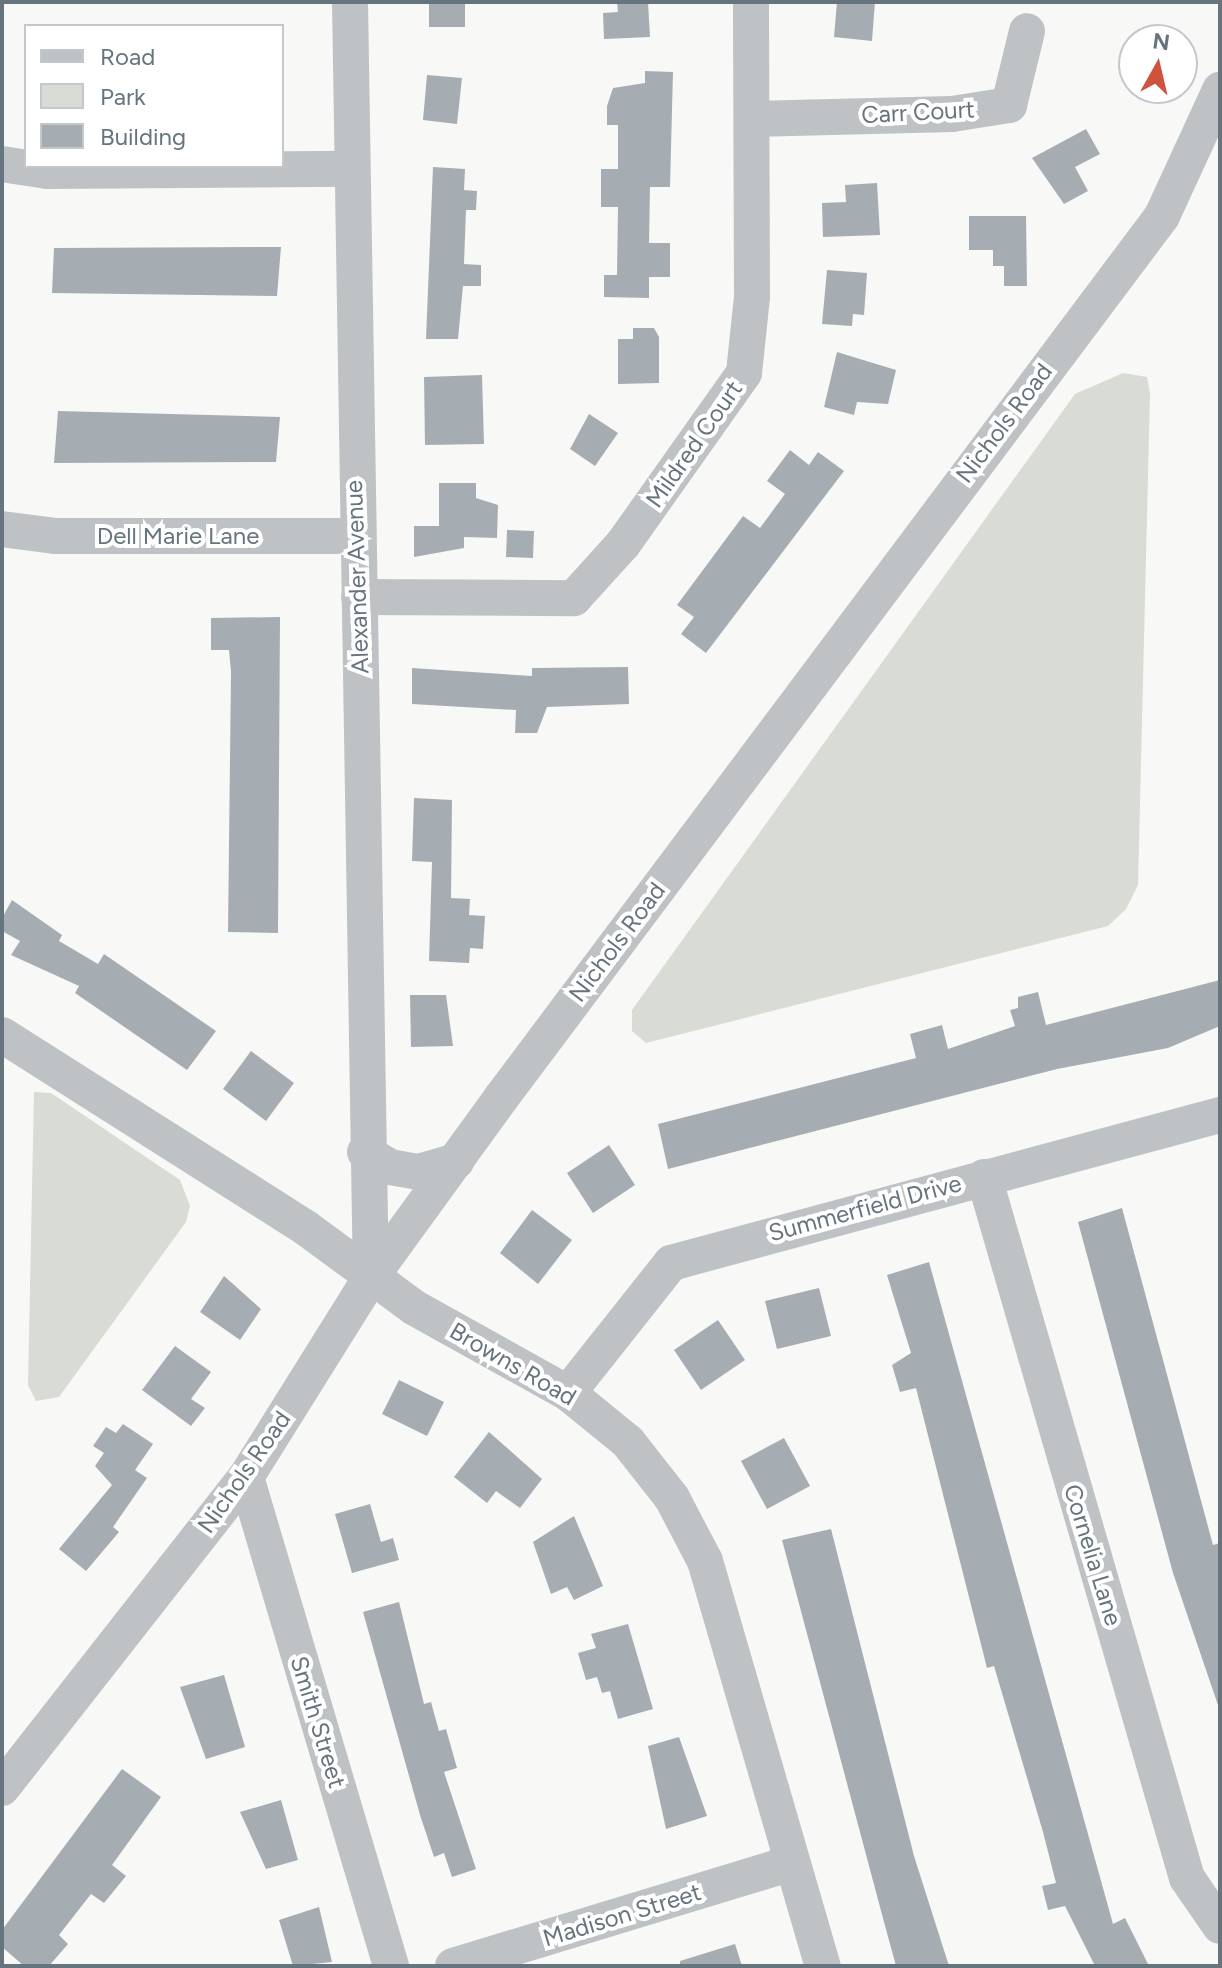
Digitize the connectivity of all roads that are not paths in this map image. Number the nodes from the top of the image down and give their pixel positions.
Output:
1 (350, 2) edge
2 (751, 2) edge
3 (1027, 31) dead end
4 (1220, 90) edge
5 (752, 119) junction
6 (2, 164) edge
7 (24, 167) edge
8 (28, 168) edge
9 (352, 169) junction
10 (2, 529) edge
11 (354, 536) junction
12 (359, 597) junction
13 (2, 1035) edge
14 (1220, 1115) edge
15 (365, 1152) junction
16 (456, 1161) junction
17 (984, 1177) junction
18 (371, 1277) junction
19 (568, 1393) junction
20 (246, 1477) junction
21 (2, 1788) edge
22 (792, 1863) junction
23 (1220, 1926) edge
24 (391, 1966) edge
25 (453, 1966) edge
26 (823, 1966) edge

1 - 9 street, Alexander Avenue
2 - 5 street, Mildred Court
3 - 5 street, Carr Court
4 - 16 street, Nichols Road
5 - 12 street, Mildred Court
6 - 7 street
8 - 9 street
9 - 11 street, Alexander Avenue
10 - 11 street, Dell Marie Lane
11 - 12 street, Alexander Avenue
12 - 15 street, Alexander Avenue
13 - 18 street, Browns Road
14 - 17 street, Summerfield Drive
15 - 16 street
15 - 18 street, Alexander Avenue
16 - 18 street, Nichols Road
17 - 19 street, Summerfield Drive
17 - 23 street, Cornelia Lane
18 - 19 street, Browns Road
18 - 20 street, Nichols Road
19 - 22 street, Browns Road
20 - 21 street, Nichols Road
20 - 24 street, Smith Street
22 - 25 street, Madison Street
22 - 26 street, Browns Road

